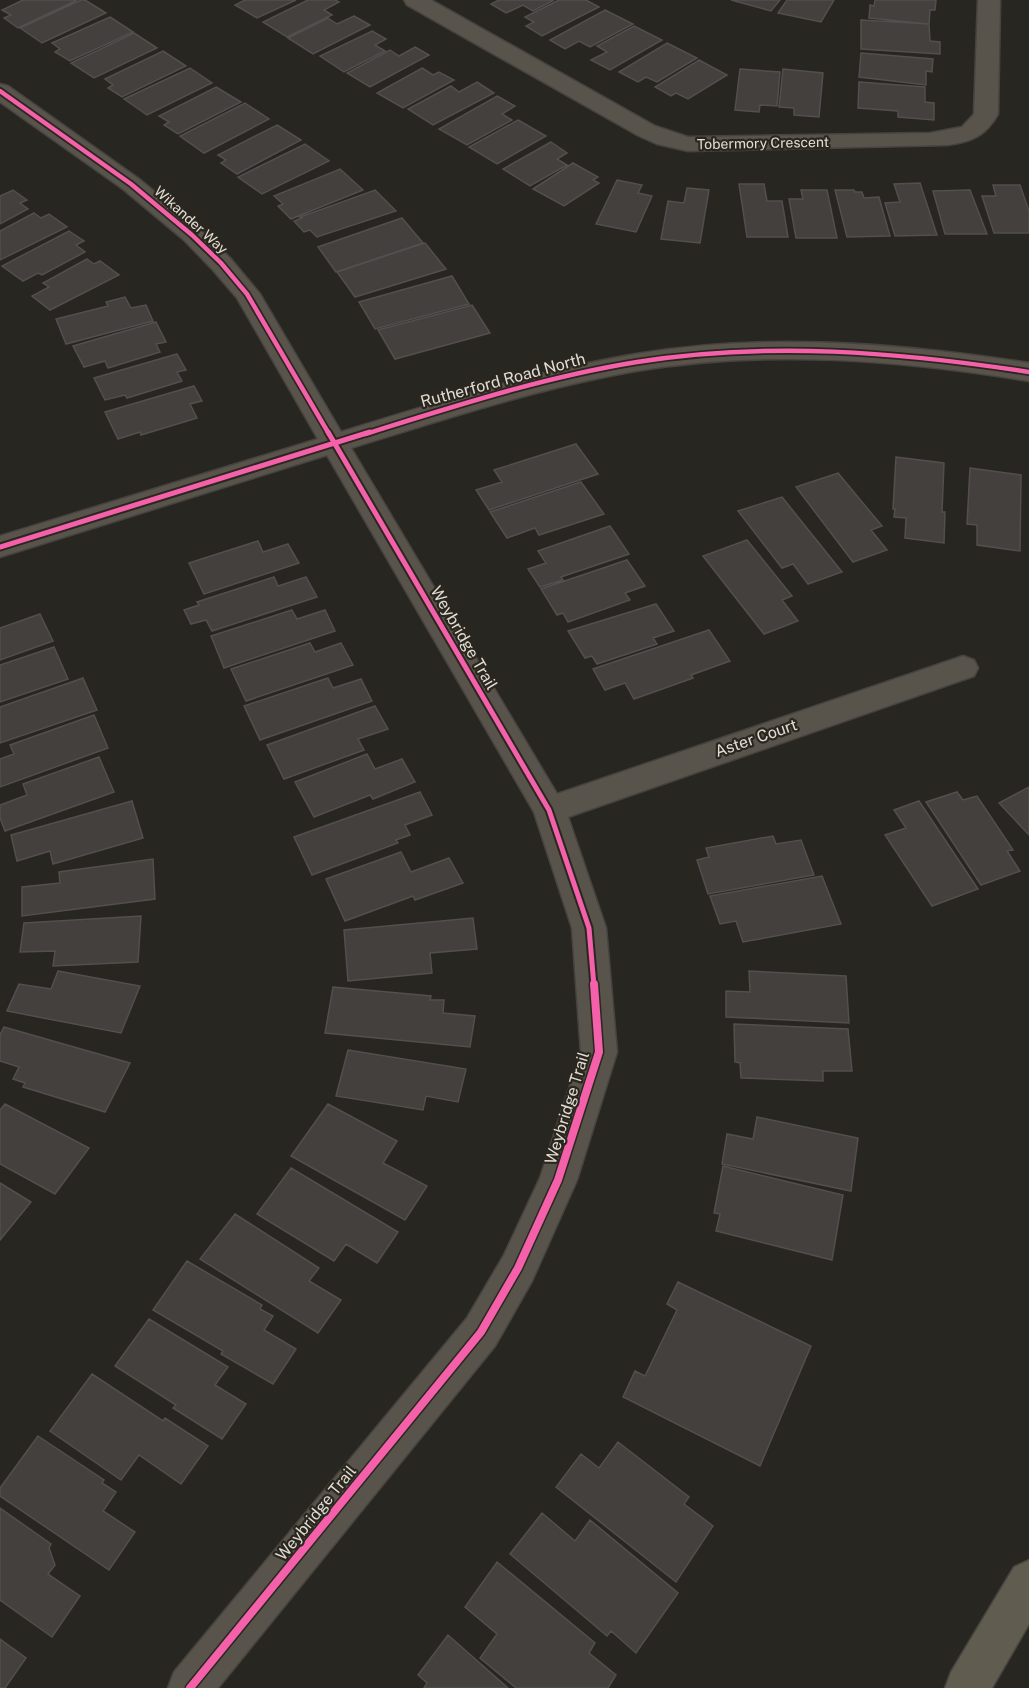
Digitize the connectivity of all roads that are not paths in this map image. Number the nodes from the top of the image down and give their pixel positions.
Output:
1 (415, 0) edge
2 (989, 0) edge
3 (0, 92) edge
4 (1029, 372) edge
5 (335, 443) junction
6 (0, 547) edge
7 (963, 668) dead end
8 (549, 810) junction
9 (1029, 1582) edge
10 (190, 1688) edge
11 (967, 1688) edge

1 - 2 street, Tobermory Crescent
3 - 5 street, Wikander Way
4 - 5 street, Rutherford Road North
5 - 6 street, Rutherford Road North
5 - 8 street, Weybridge Trail
7 - 8 street, Aster Court
8 - 10 street, Weybridge Trail
9 - 11 main road

